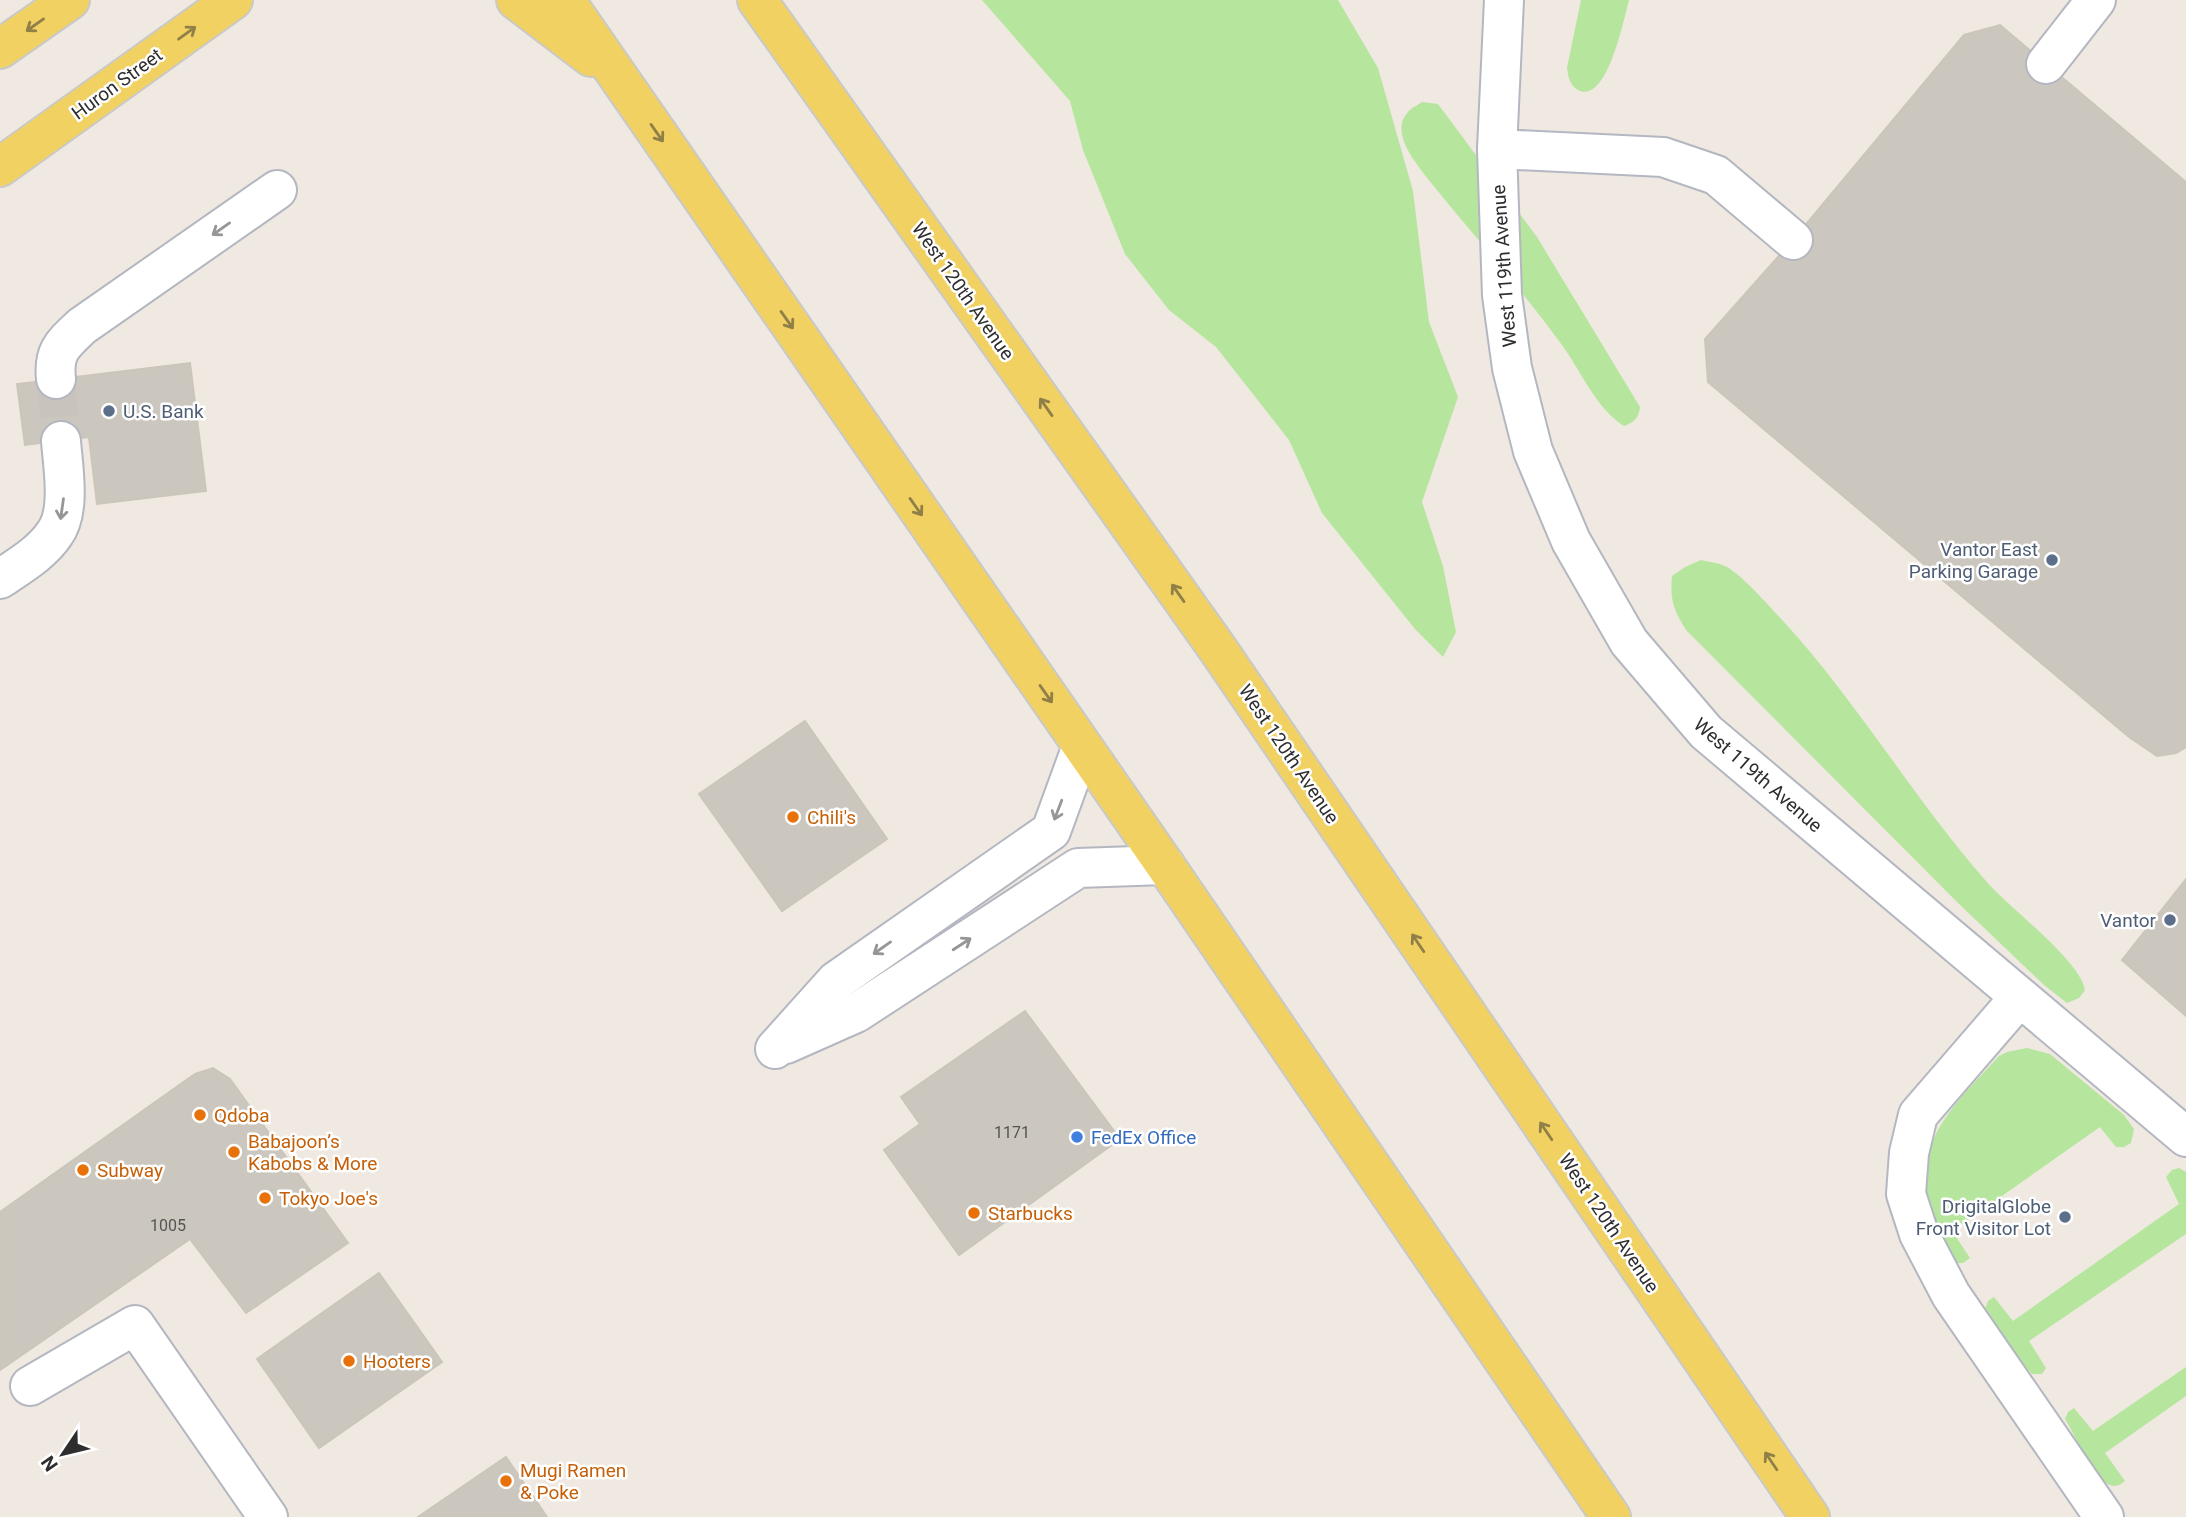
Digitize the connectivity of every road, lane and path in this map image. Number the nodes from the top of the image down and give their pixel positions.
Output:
1 (70, 0) edge
2 (233, 0) edge
3 (516, 0) edge
4 (565, 0) edge
5 (757, 0) edge
6 (789, 0) edge
7 (1504, 0) edge
8 (2096, 0) edge
9 (0, 49) edge
10 (2046, 64) dead end
11 (618, 77) junction
12 (1497, 149) junction
13 (0, 167) edge
14 (890, 188) junction
15 (277, 190) dead end
16 (1793, 240) dead end
17 (56, 379) tunnel mouth
18 (61, 441) tunnel mouth
19 (0, 579) edge
20 (1082, 746) junction
21 (1165, 865) junction
22 (2020, 998) junction
23 (2186, 1137) edge
24 (30, 1386) dead end
25 (268, 1517) edge
26 (1611, 1517) edge
27 (1810, 1517) edge
28 (2104, 1517) edge

1 -> 9 main road
13 -> 2 main road, Huron Street
3 - 11 main road
4 - 11 main road
5 - 14 main road, West 120th Avenue
6 - 14 main road
7 - 12 lane, West 119th Avenue
8 - 10 lane
11 -> 20 main road
12 - 16 lane
12 - 22 lane, West 119th Avenue
27 -> 14 main road, West 120th Avenue
15 -> 17 lane
18 -> 19 lane
20 - 21 main road
20 -> 21 lane
21 - 26 main road
22 - 23 lane, West 119th Avenue
22 - 28 lane
24 - 25 lane

